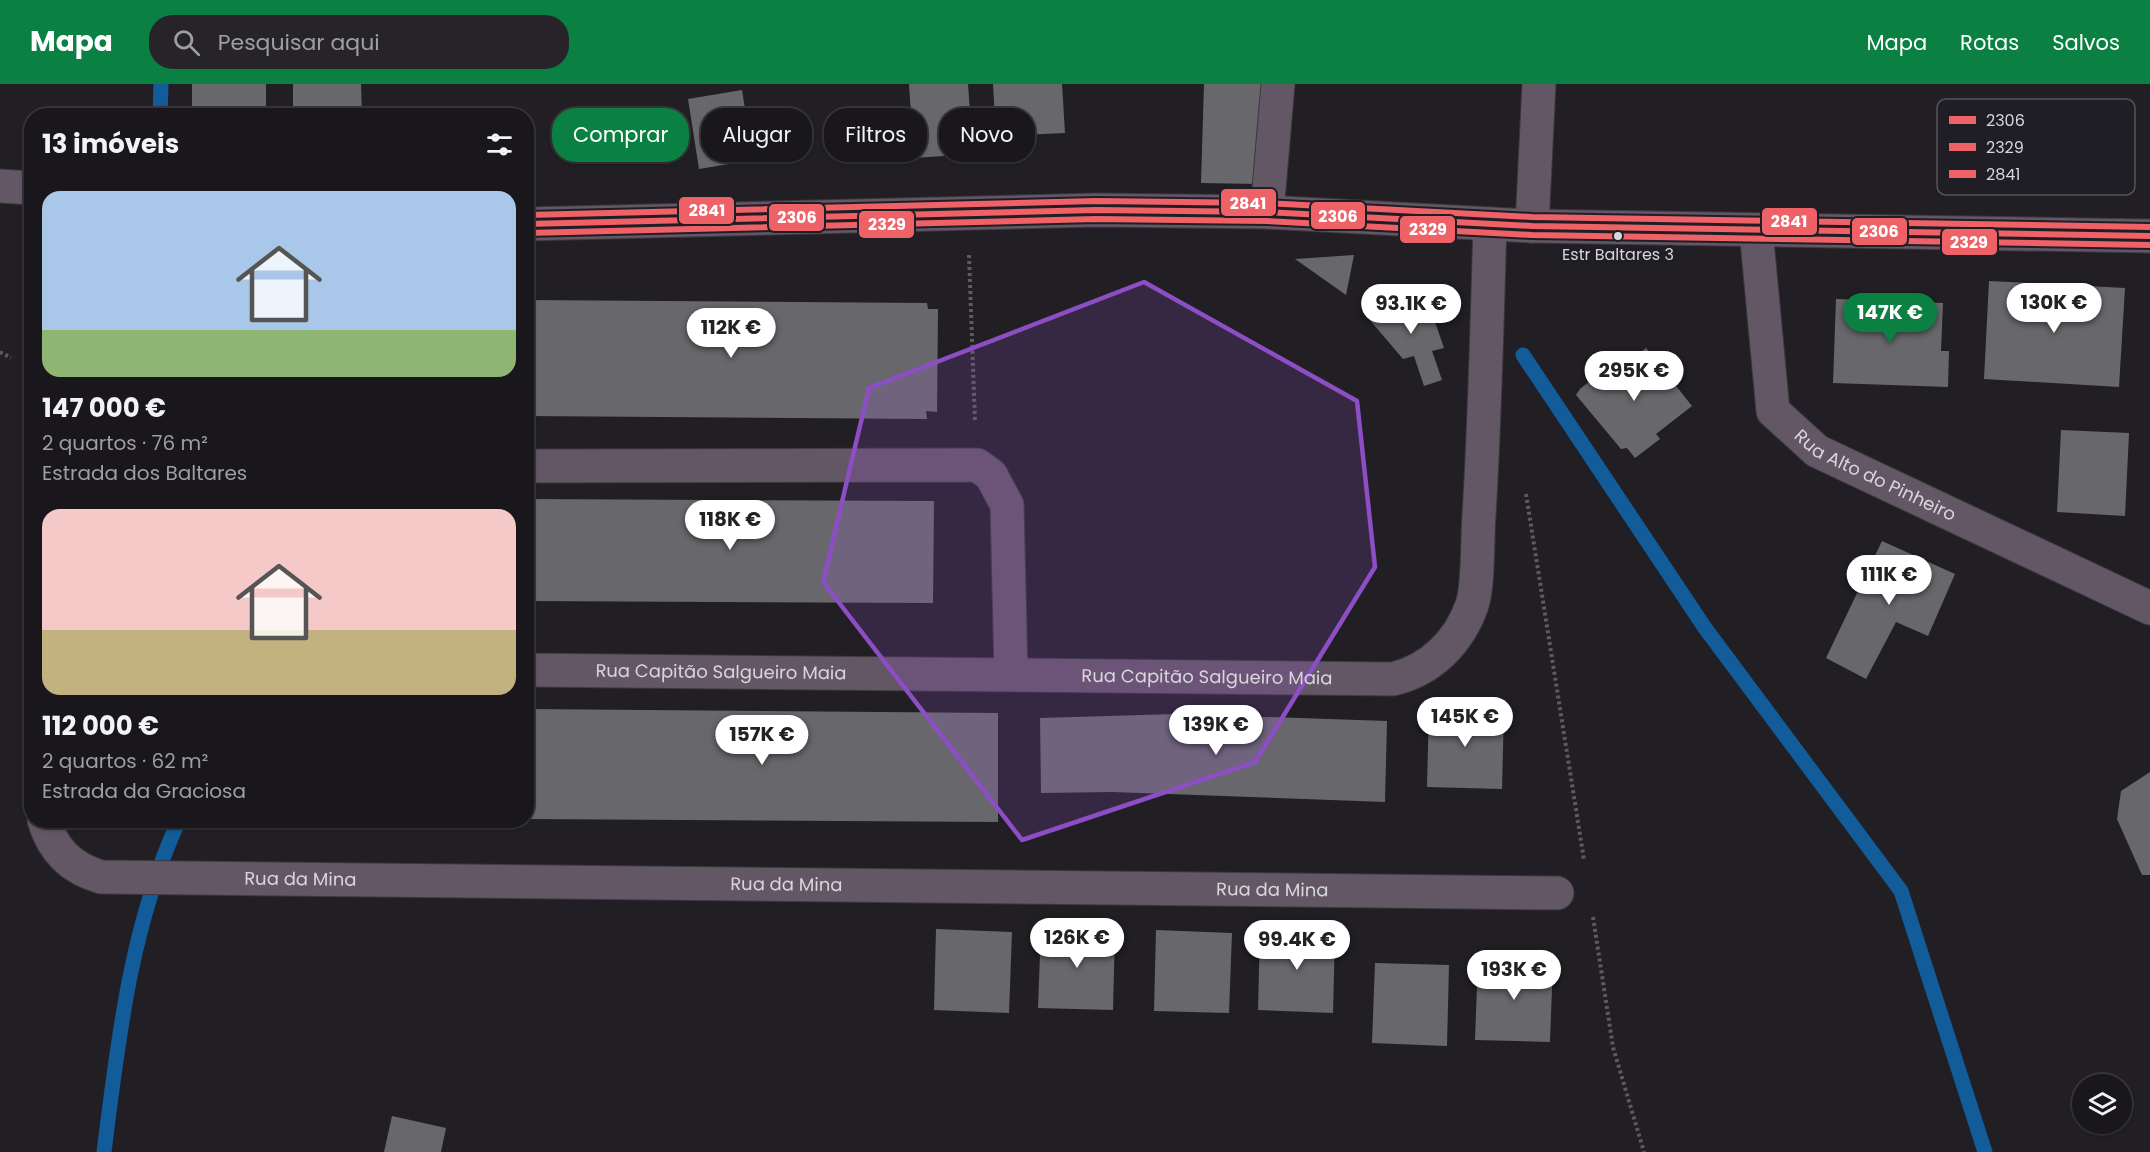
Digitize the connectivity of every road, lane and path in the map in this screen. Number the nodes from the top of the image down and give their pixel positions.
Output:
1 (1278, 84) edge
2 (1539, 84) edge
3 (0, 186) edge
4 (24, 188) edge
5 (968, 212) junction
6 (1267, 212) junction
7 (534, 224) edge
8 (1490, 224) junction
9 (1532, 226) junction
10 (1756, 230) junction
11 (2150, 236) edge
12 (0, 352) edge
13 (11, 358) dead end
14 (977, 465) junction
15 (534, 466) edge
16 (1526, 493) dead end
17 (2150, 608) edge
18 (534, 670) edge
19 (1011, 673) junction
20 (47, 828) edge
21 (1586, 870) dead end
22 (1557, 893) dead end
23 (1591, 906) dead end
24 (1644, 1152) edge

1 - 6 street
2 - 9 street
3 - 4 street
5 - 6 street
5 - 7 street
5 - 14 path
6 - 8 street
8 - 9 street
8 - 19 street, Rua Capitão Salgueiro Maia
9 - 10 street
10 - 11 street
10 - 17 street, Rua Alto do Pinheiro
12 - 13 path
14 - 15 street
14 - 19 street
16 - 21 path
18 - 19 street, Rua Capitão Salgueiro Maia
20 - 22 street, Rua da Mina
23 - 24 path

